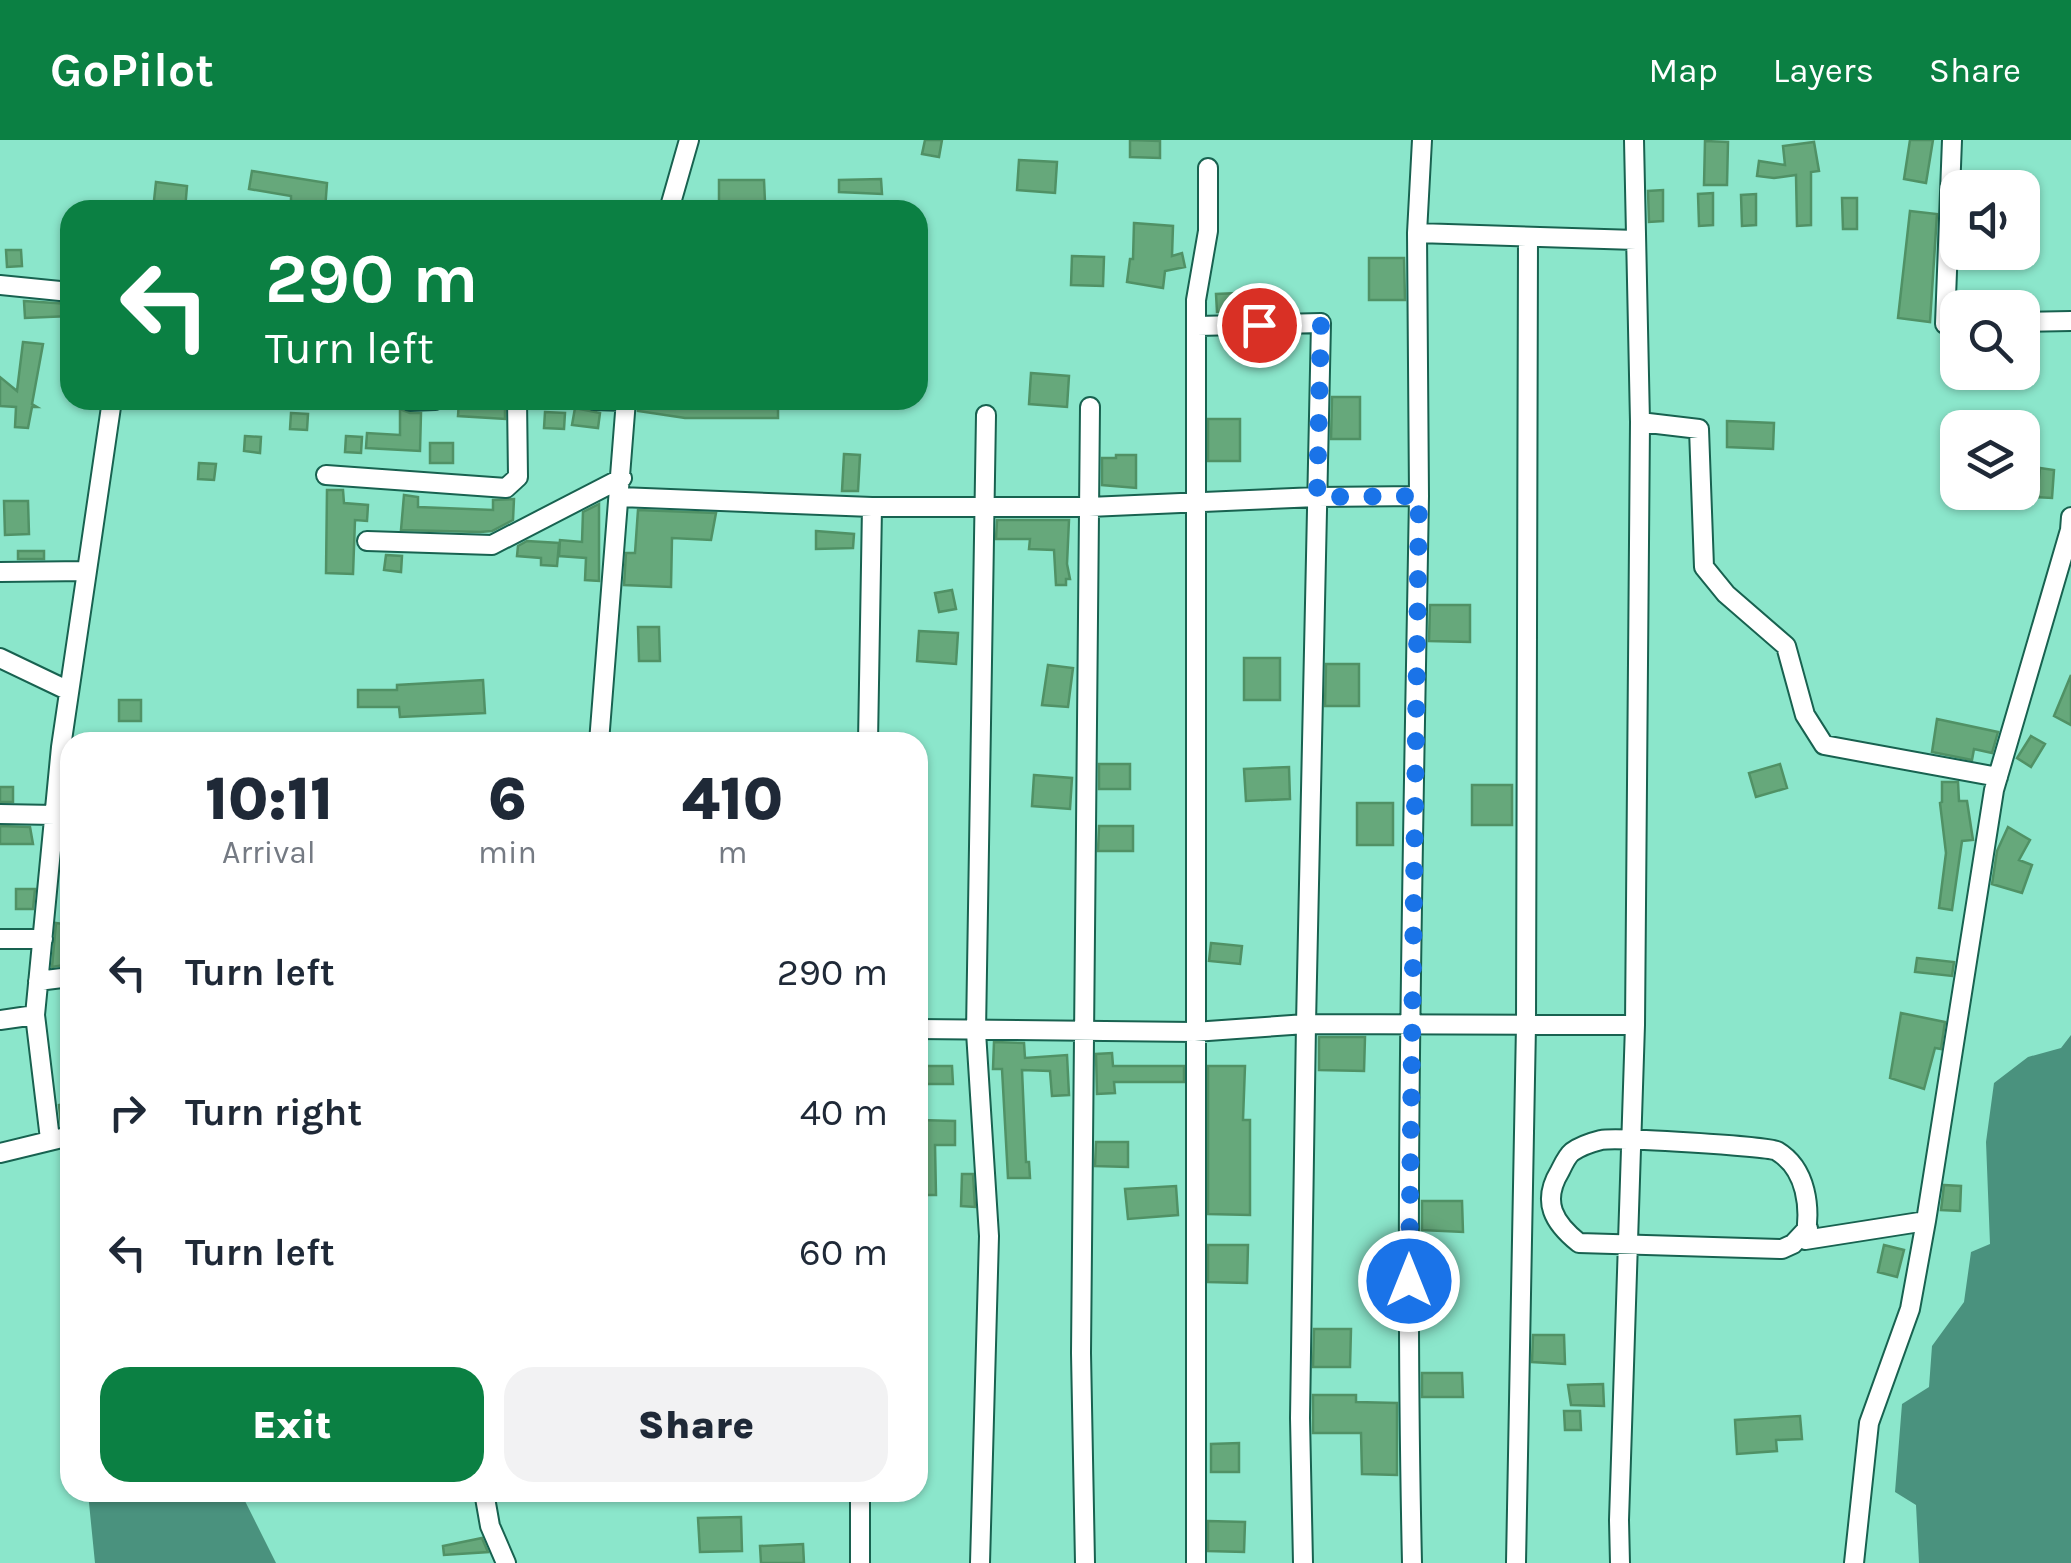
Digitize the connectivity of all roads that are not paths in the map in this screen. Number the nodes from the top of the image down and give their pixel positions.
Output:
1 (690, 140) edge
2 (1422, 140) edge
3 (1634, 140) edge
4 (1952, 140) edge
5 (1208, 168) dead end
6 (672, 200) edge
7 (1417, 233) junction
8 (1528, 236) junction
9 (1636, 240) junction
10 (0, 285) edge
11 (1946, 290) edge
12 (60, 291) edge
13 (2071, 321) edge
14 (2040, 322) edge
15 (1197, 326) junction
16 (1090, 407) dead end
17 (111, 410) edge
18 (517, 410) edge
19 (625, 410) edge
20 (986, 415) dead end
21 (1640, 422) junction
22 (326, 475) dead end
23 (621, 488) junction
24 (1419, 496) junction
25 (1317, 497) junction
26 (1196, 502) junction
27 (872, 507) junction
28 (1089, 507) junction
29 (985, 508) junction
30 (2071, 518) edge
31 (367, 541) dead end
32 (87, 571) junction
33 (0, 572) edge
34 (0, 658) edge
35 (69, 691) junction
36 (64, 732) edge
37 (600, 732) edge
38 (868, 732) edge
39 (60, 771) edge
40 (1998, 777) junction
41 (0, 814) edge
42 (55, 815) junction
43 (43, 939) junction
44 (0, 940) edge
45 (60, 978) edge
46 (38, 981) junction
47 (35, 1015) junction
48 (0, 1020) edge
49 (1306, 1024) junction
50 (1526, 1025) junction
51 (1635, 1025) junction
52 (1410, 1026) junction
53 (928, 1030) edge
54 (1084, 1030) junction
55 (976, 1032) junction
56 (1194, 1032) junction
57 (60, 1138) edge
58 (50, 1140) junction
59 (0, 1153) edge
60 (1926, 1222) junction
61 (1808, 1228) junction
62 (486, 1502) edge
63 (860, 1502) edge
64 (506, 1563) edge
65 (860, 1563) edge
66 (980, 1563) edge
67 (1085, 1563) edge
68 (1196, 1563) edge
69 (1303, 1563) edge
70 (1412, 1563) edge
71 (1516, 1563) edge
72 (1620, 1563) edge
73 (1854, 1563) edge

1 - 6 street
2 - 7 street
3 - 9 street
4 - 11 street
5 - 15 street
7 - 8 street
7 - 24 street
8 - 9 street
8 - 50 street
9 - 21 street
10 - 12 street
13 - 14 street
15 - 25 street
15 - 26 street
16 - 28 street
17 - 32 street
18 - 22 street
19 - 23 street
20 - 29 street
21 - 40 street
21 - 51 street
23 - 27 street
23 - 31 street
23 - 37 street
24 - 25 street
24 - 52 street
25 - 26 street
25 - 49 street
26 - 28 street
26 - 56 street
27 - 29 street
27 - 38 street
28 - 29 street
28 - 54 street
29 - 55 street
30 - 40 street
32 - 33 street
32 - 35 street
34 - 35 street
35 - 36 street
39 - 42 street
40 - 60 street
41 - 42 street
42 - 43 street
43 - 44 street
43 - 46 street
45 - 46 street
46 - 47 street
47 - 48 street
47 - 58 street
49 - 52 street
49 - 56 street
49 - 69 street
50 - 51 street
50 - 52 street
50 - 71 street
51 - 72 street
52 - 70 street
53 - 55 street
54 - 55 street
54 - 56 street
54 - 67 street
55 - 66 street
56 - 68 street
57 - 58 street
58 - 59 street
60 - 61 street
60 - 73 street
61 - 61 street
62 - 64 street
63 - 65 street

